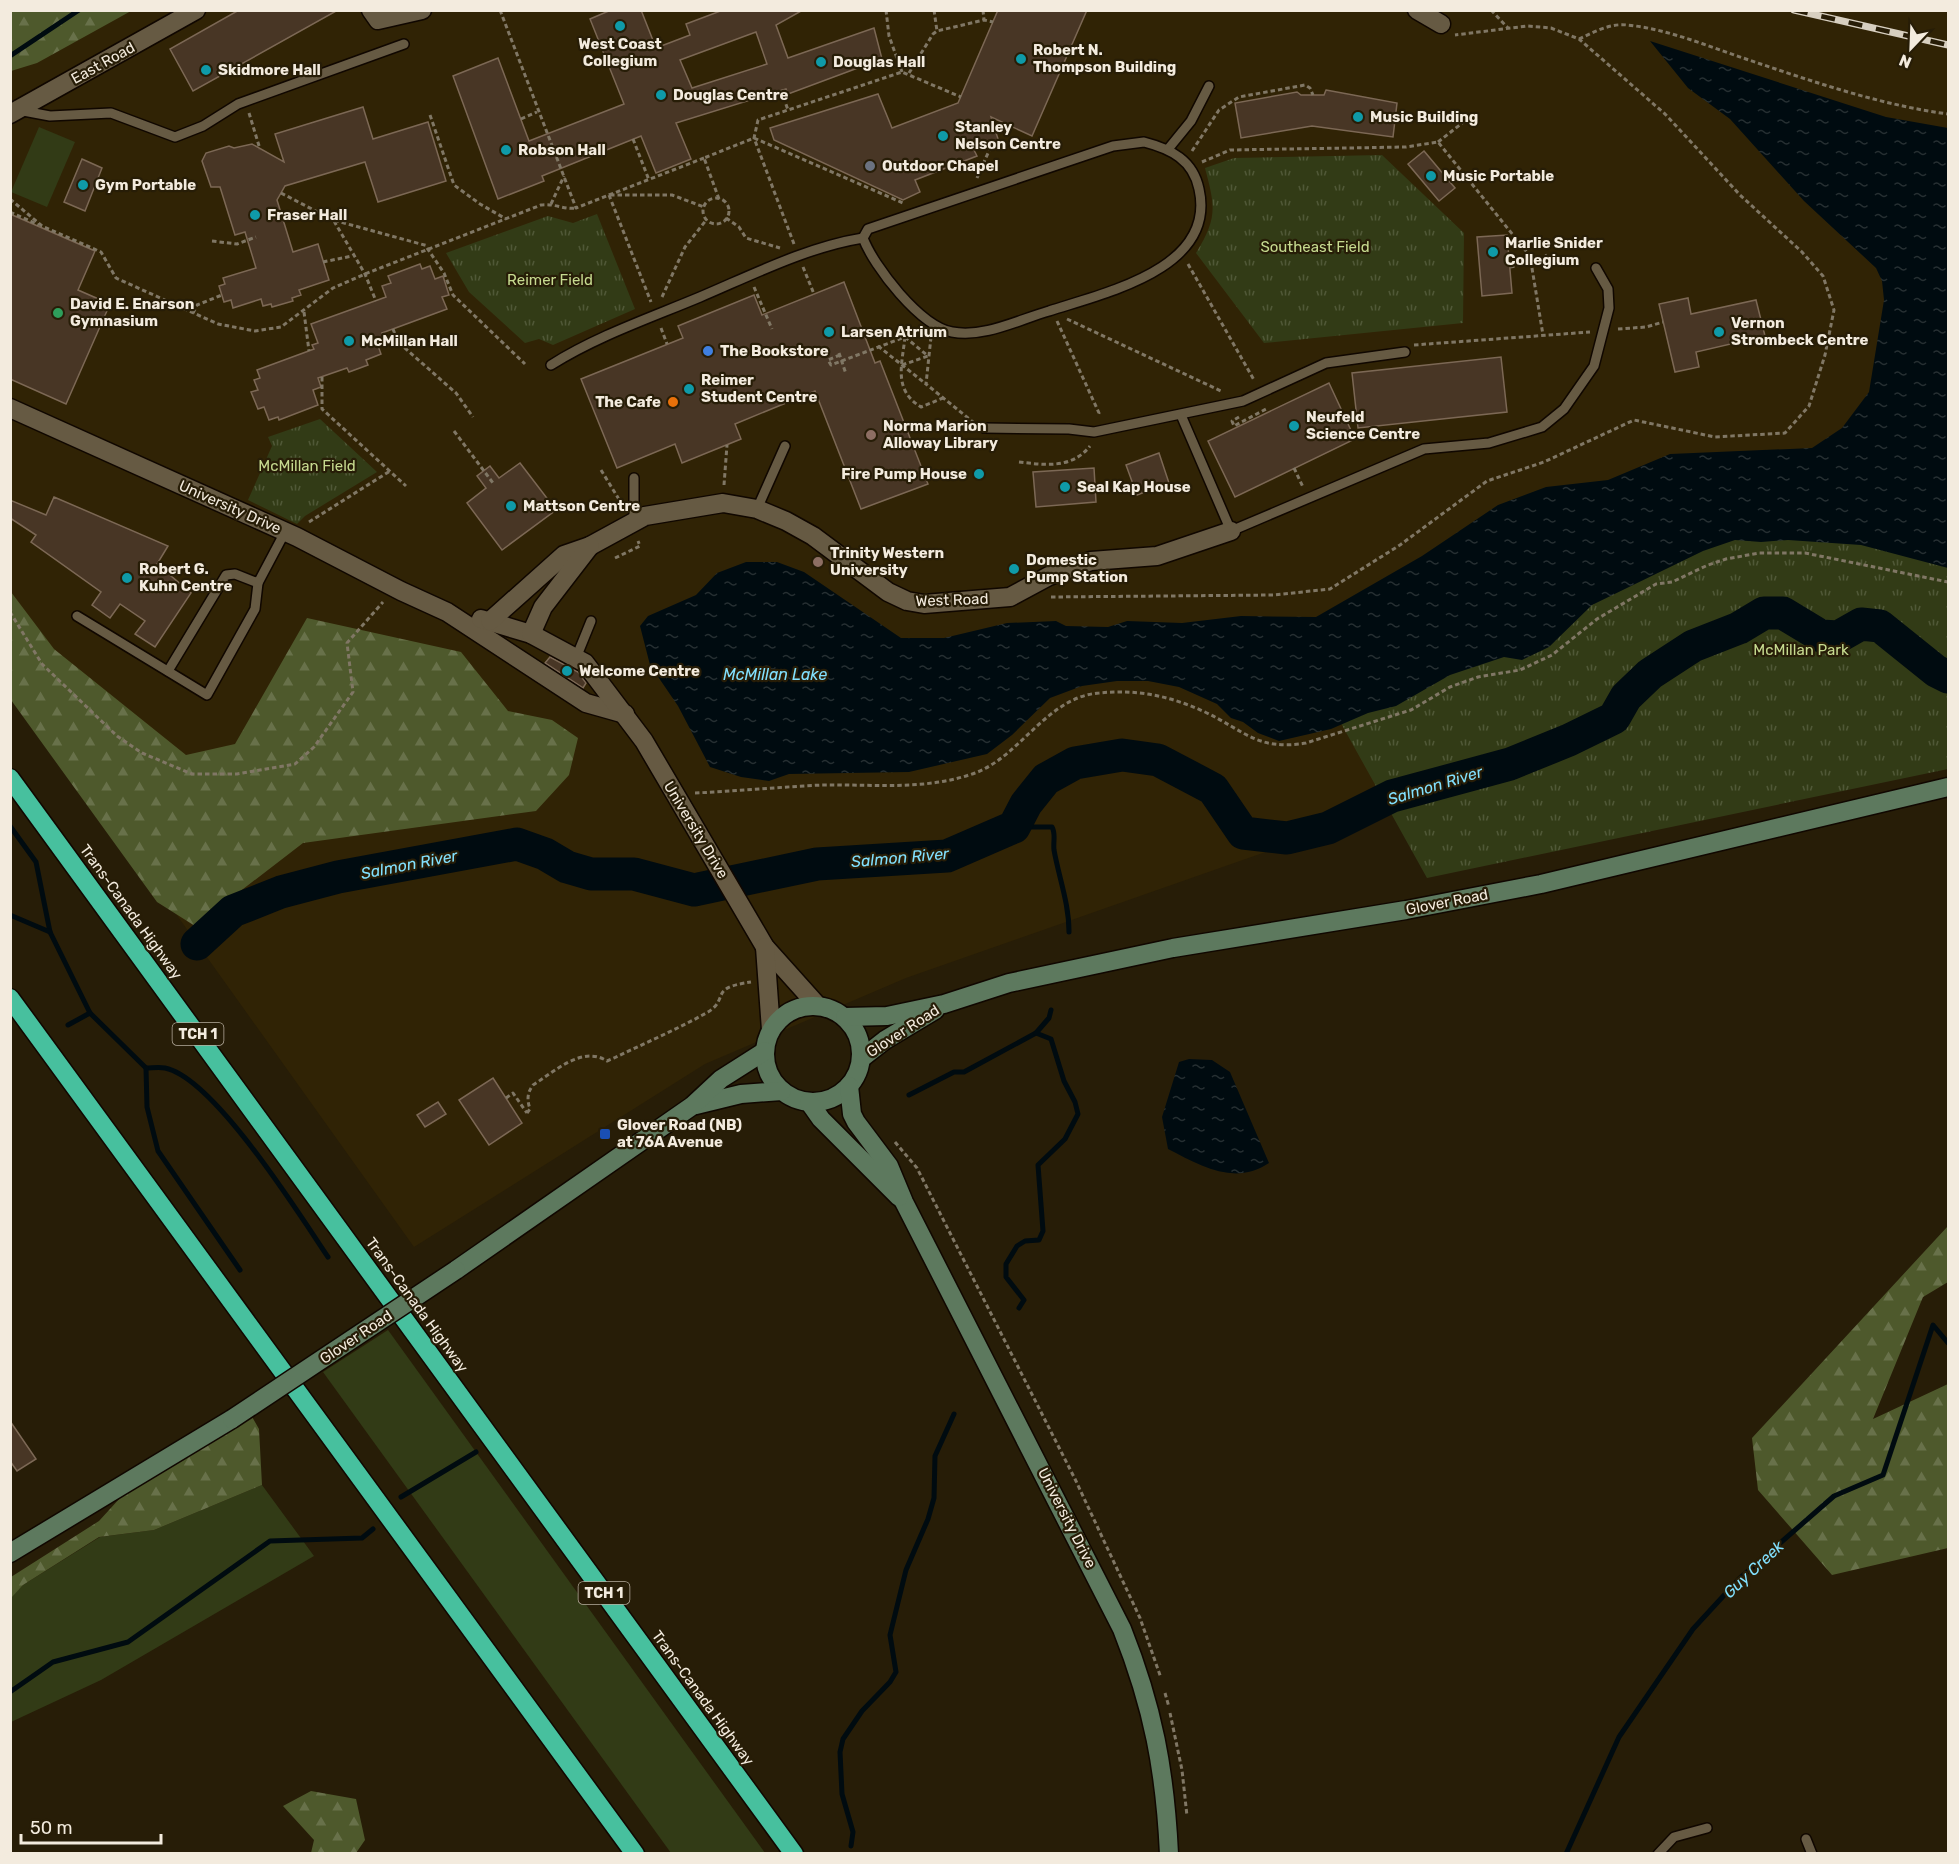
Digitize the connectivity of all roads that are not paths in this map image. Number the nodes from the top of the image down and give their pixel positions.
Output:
1 (196, 10) edge
2 (371, 10) edge
3 (422, 10) edge
4 (1417, 10) edge
5 (1446, 30) road end
6 (404, 44) dead end
7 (1209, 86) dead end
8 (14, 112) edge
9 (1169, 148) junction
10 (863, 238) junction
11 (1596, 268) dead end
12 (1405, 352) road end
13 (551, 365) dead end
14 (10, 408) edge
15 (1181, 416) junction
16 (984, 428) road end
17 (786, 446) dead end
18 (634, 478) dead end
19 (757, 509) junction
20 (634, 520) junction
21 (1231, 531) junction
22 (291, 535) junction
23 (590, 546) junction
24 (258, 583) junction
25 (447, 612) junction
26 (77, 616) dead end
27 (490, 621) junction
28 (591, 621) dead end
29 (531, 634) junction
30 (576, 658) junction
31 (168, 671) junction
32 (625, 714) junction
33 (10, 778) edge
34 (1948, 787) edge
35 (763, 943) junction
36 (10, 998) edge
37 (944, 1004) junction
38 (817, 1005) junction
39 (845, 1017) junction
40 (771, 1030) junction
41 (765, 1051) junction
42 (862, 1058) junction
43 (849, 1086) junction
44 (782, 1091) junction
45 (809, 1102) junction
46 (692, 1106) junction
47 (904, 1202) junction
48 (10, 1553) edge
49 (1707, 1828) dead end
50 (1806, 1839) dead end
51 (635, 1854) edge
52 (794, 1854) edge
53 (1169, 1854) edge
54 (1658, 1854) edge
55 (1812, 1854) edge

1 - 8 street, East Road
2 - 3 street
4 - 5 street
6 - 8 lane
7 - 9 lane
9 - 10 lane
9 - 10 lane
10 - 13 lane
11 - 21 lane
12 - 15 lane
14 - 22 street, University Drive
15 - 16 lane
15 - 21 lane
17 - 19 lane
18 - 20 lane
19 - 20 street, West Road
19 - 21 street, West Road
20 - 23 street, West Road
22 - 24 lane
22 - 25 street, University Drive
23 - 27 street, West Road
23 - 29 street, West Road
24 - 31 lane
24 - 31 lane
25 - 27 street, University Drive
25 - 32 street, University Drive
26 - 31 lane
27 - 29 street, University Drive
28 - 30 lane
29 - 30 street, University Drive
30 - 32 street, University Drive
32 - 35 street, University Drive
33 - 52 highway, Trans-Canada Highway / TCH 1
34 - 37 main road, Glover Road
35 - 38 street, University Drive
35 - 40 street, University Drive
36 - 51 highway
37 - 39 main road, Glover Road
37 - 42 main road, Glover Road
38 - 39 main road
38 - 40 main road
39 - 42 main road
40 - 41 main road
41 - 44 main road
41 - 46 main road, Glover Road
42 - 43 main road
43 - 45 main road
43 - 47 main road, University Drive
44 - 45 main road
44 - 46 main road, Glover Road
45 - 47 main road, University Drive
46 - 48 main road, Glover Road, bridge
47 - 53 main road, University Drive
49 - 54 lane
50 - 55 lane

